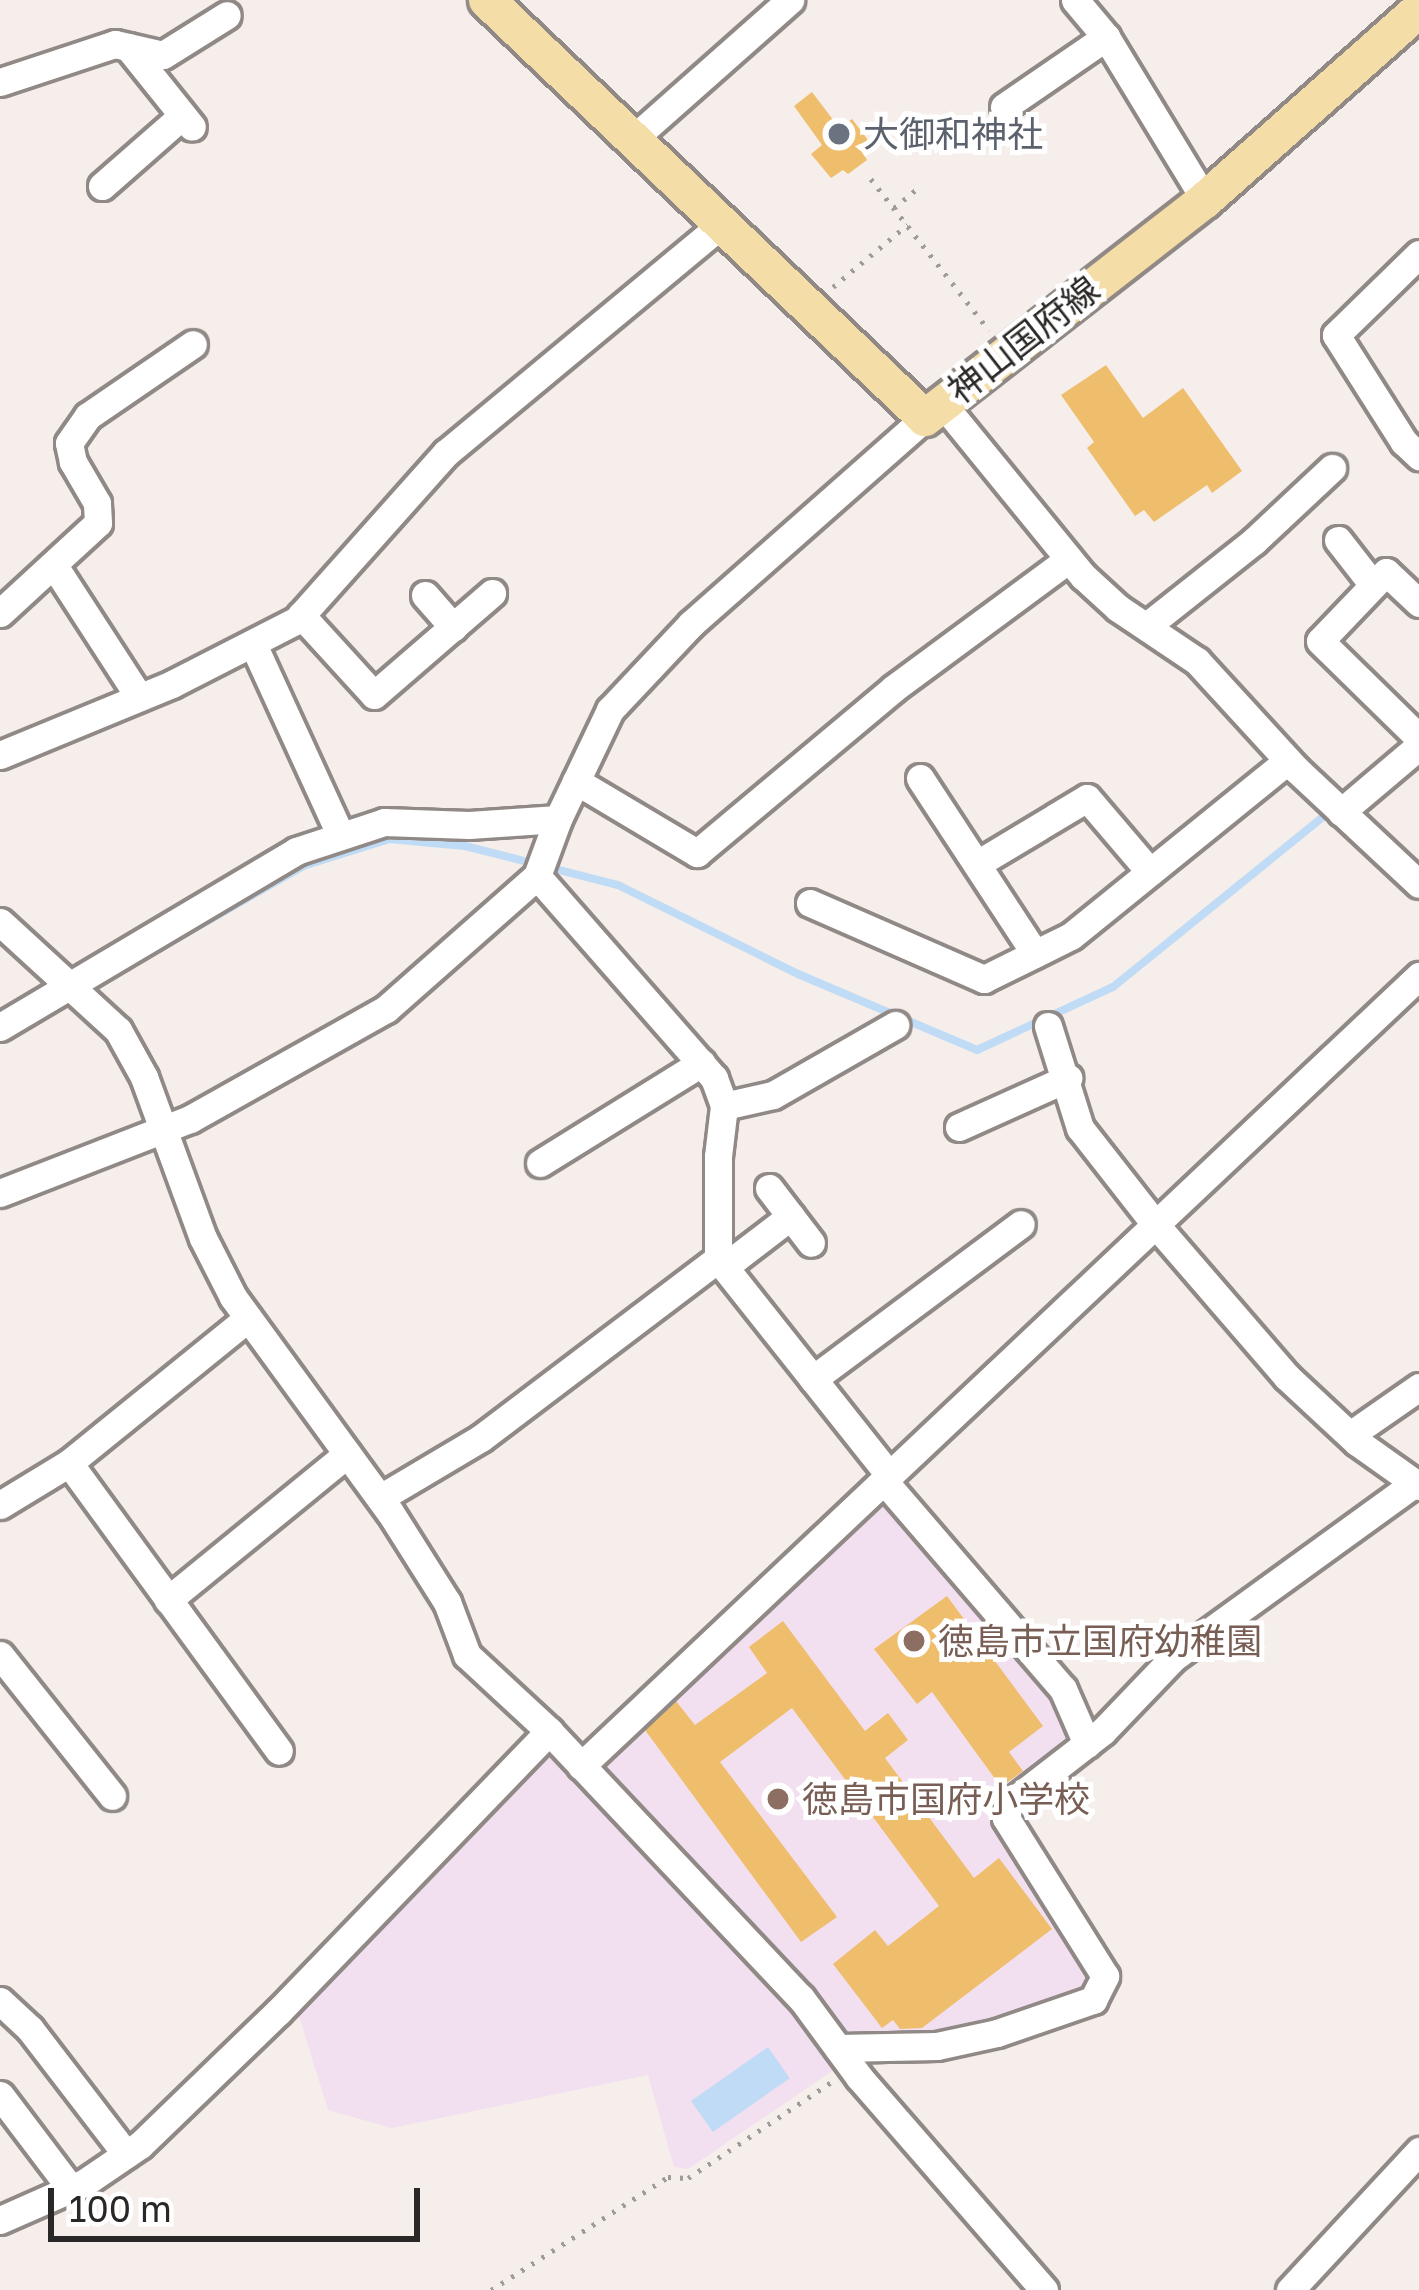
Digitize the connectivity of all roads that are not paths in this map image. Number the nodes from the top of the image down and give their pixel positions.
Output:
1 (487, 0) edge
2 (1075, 0) edge
3 (781, 3) edge
4 (1419, 10) edge
5 (227, 15) dead end
6 (1106, 37) junction
7 (128, 47) junction
8 (0, 82) edge
9 (1004, 107) dead end
10 (633, 139) junction
11 (102, 186) dead end
12 (1205, 200) junction
13 (722, 224) junction
14 (1419, 254) edge
15 (193, 344) dead end
16 (933, 410) junction
17 (1419, 456) edge
18 (1332, 468) dead end
19 (1338, 540) dead end
20 (1069, 560) junction
21 (56, 567) junction
22 (1373, 585) junction
23 (492, 593) dead end
24 (425, 595) dead end
25 (1419, 603) edge
26 (0, 614) edge
27 (301, 615) junction
28 (1148, 625) junction
29 (453, 627) junction
30 (254, 644) junction
31 (140, 697) junction
32 (1419, 742) edge
33 (0, 754) edge
34 (1288, 760) junction
35 (920, 778) dead end
36 (576, 781) junction
37 (1341, 812) junction
38 (557, 819) junction
39 (340, 836) junction
40 (977, 864) junction
41 (539, 871) junction
42 (1150, 872) junction
43 (1419, 884) edge
44 (810, 903) dead end
45 (0, 922) edge
46 (1035, 954) junction
47 (1419, 976) edge
48 (68, 986) junction
49 (895, 1025) dead end
50 (1048, 1025) dead end
51 (0, 1027) edge
52 (700, 1063) junction
53 (1068, 1078) junction
54 (724, 1106) junction
55 (959, 1127) dead end
56 (163, 1128) junction
57 (540, 1163) dead end
58 (770, 1188) dead end
59 (0, 1193) edge
60 (791, 1216) junction
61 (1155, 1224) junction
62 (1022, 1225) dead end
63 (811, 1243) dead end
64 (718, 1259) junction
65 (248, 1318) junction
66 (813, 1379) junction
67 (1419, 1387) edge
68 (1350, 1436) junction
69 (347, 1454) junction
70 (69, 1463) junction
71 (887, 1479) junction
72 (1417, 1485) edge
73 (380, 1498) junction
74 (0, 1505) edge
75 (168, 1600) junction
76 (0, 1655) edge
77 (549, 1731) junction
78 (1087, 1744) junction
79 (279, 1751) dead end
80 (581, 1766) junction
81 (112, 1796) dead end
82 (0, 2001) edge
83 (838, 2048) junction
84 (0, 2095) edge
85 (1419, 2151) edge
86 (127, 2154) junction
87 (71, 2189) junction
88 (0, 2220) edge
89 (1044, 2290) edge
90 (1290, 2290) edge

1 - 10 main road, 神山国府線
2 - 6 street
3 - 10 street
4 - 12 main road, 神山国府線
5 - 7 street
6 - 9 street
6 - 12 street
7 - 8 street
7 - 11 street
10 - 13 main road, 神山国府線
12 - 16 main road, 神山国府線
13 - 16 main road, 神山国府線
13 - 27 street
14 - 17 street
15 - 21 street
16 - 20 street
16 - 36 street
18 - 28 street
19 - 22 street
20 - 28 street
20 - 36 street
21 - 26 street
21 - 31 street
22 - 25 street
22 - 32 street
23 - 29 street
24 - 29 street
27 - 29 street
27 - 30 street
28 - 34 street
30 - 31 street
30 - 39 street
31 - 33 street
32 - 37 street
34 - 37 street
34 - 42 street
35 - 40 street
36 - 38 street
37 - 43 street
38 - 39 street
38 - 41 street
39 - 48 street
40 - 42 street
40 - 46 street
41 - 52 street
41 - 56 street
42 - 46 street
44 - 46 street
45 - 48 street
47 - 61 street
48 - 51 street
48 - 56 street
49 - 54 street
50 - 53 street
52 - 54 street
52 - 57 street
53 - 55 street
53 - 61 street
54 - 64 street
56 - 59 street
56 - 65 street
58 - 60 street
60 - 63 street
60 - 64 street
61 - 68 street
61 - 71 street
62 - 66 street
64 - 66 street
64 - 73 street
65 - 69 street
65 - 70 street
66 - 71 street
67 - 68 street
68 - 72 street
69 - 73 street
69 - 75 street
70 - 74 street
70 - 75 street
71 - 78 street
71 - 80 street
72 - 78 street
73 - 77 street
75 - 79 street
76 - 81 street
77 - 80 street
77 - 86 street
78 - 83 street
80 - 83 street
82 - 86 street
83 - 89 street
84 - 87 street
85 - 90 street
86 - 87 street
87 - 88 street

